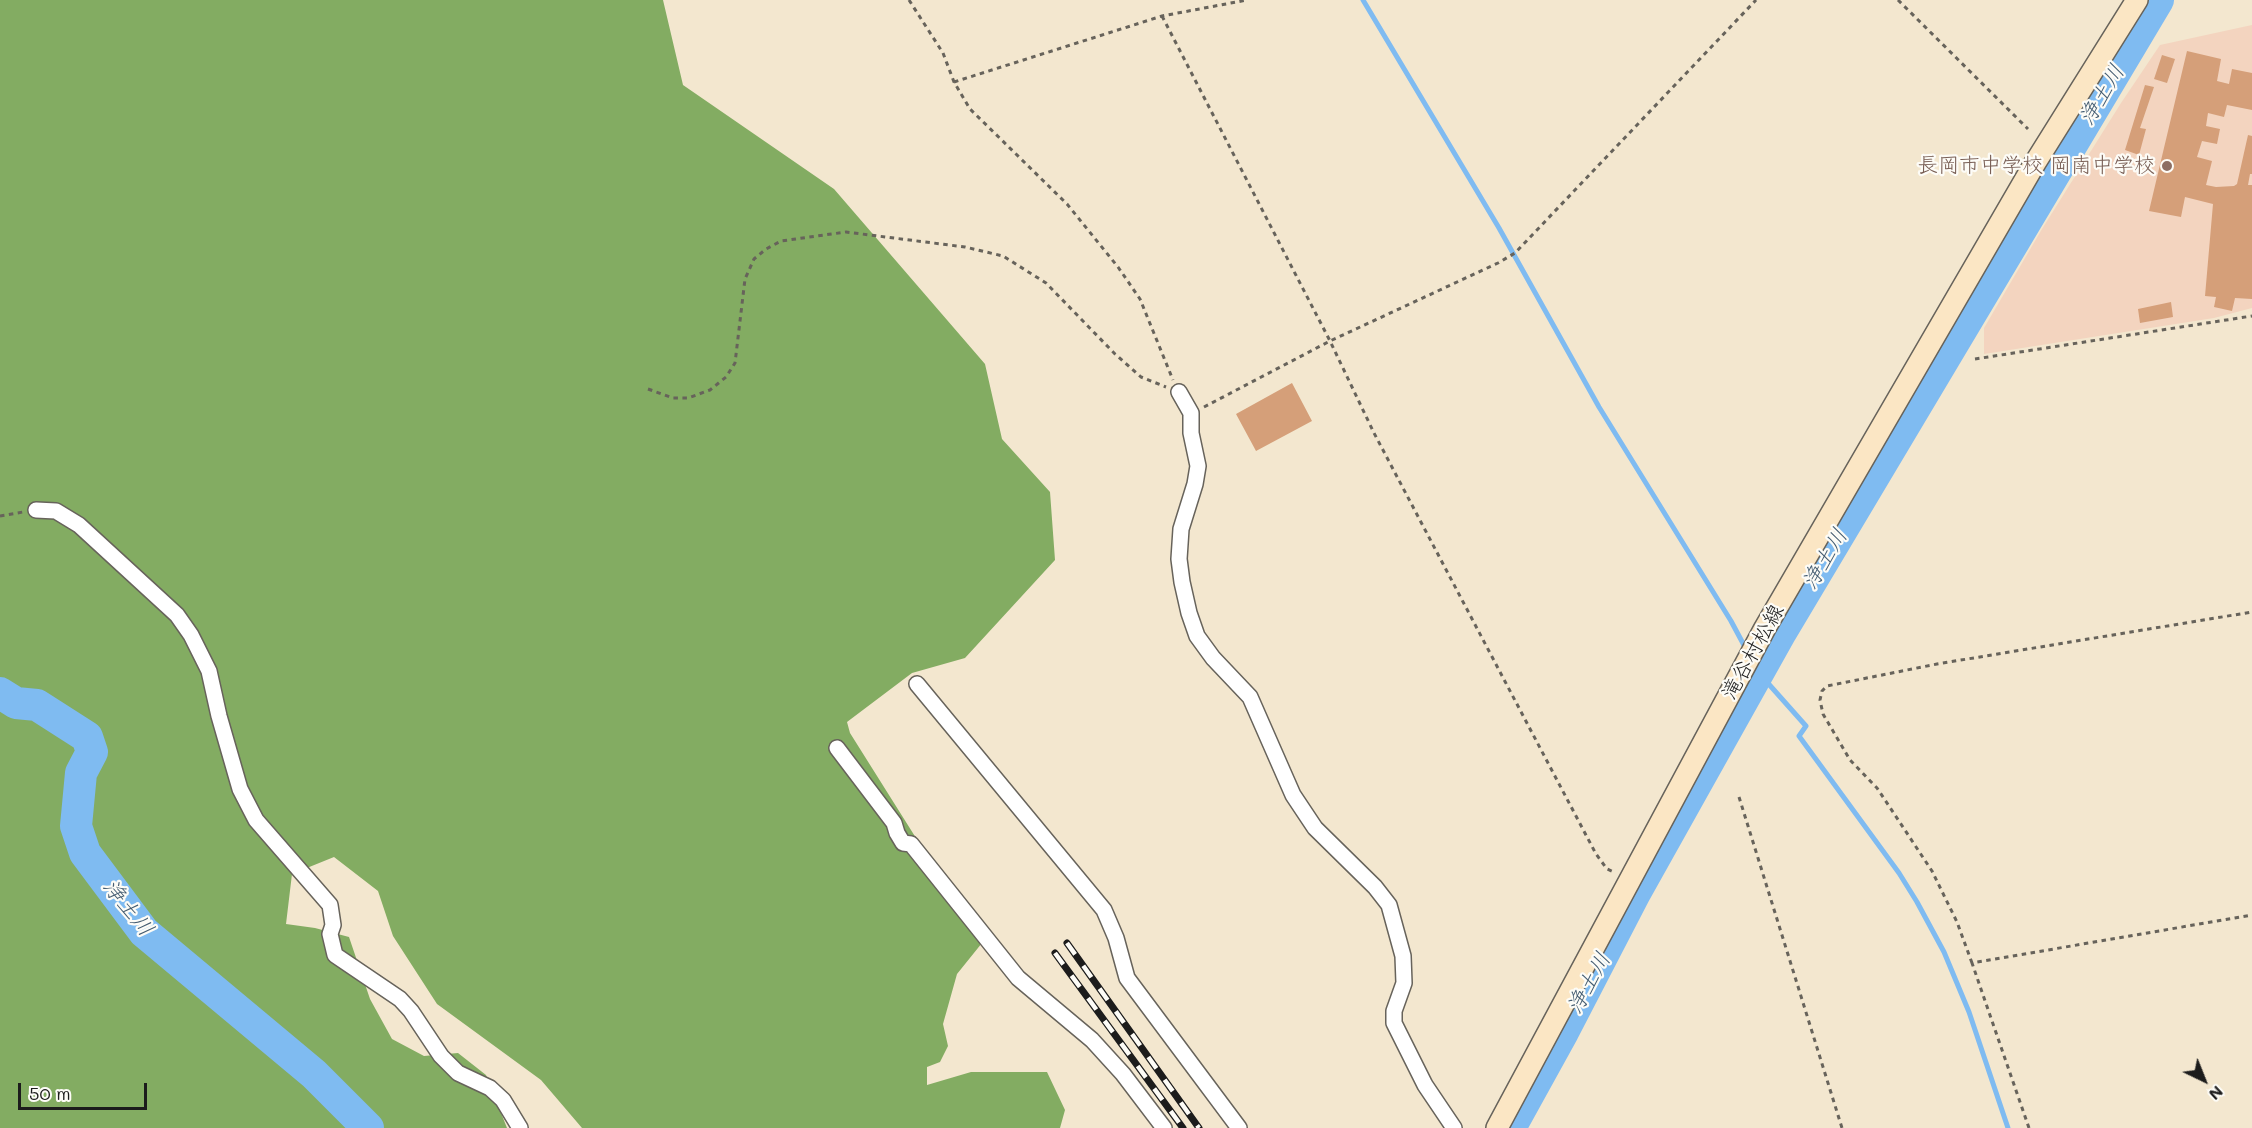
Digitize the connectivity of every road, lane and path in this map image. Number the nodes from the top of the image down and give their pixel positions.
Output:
1 (909, 0) edge
2 (1246, 0) edge
3 (1756, 0) edge
4 (1898, 0) edge
5 (2137, 0) edge
6 (1162, 16) junction
7 (954, 82) junction
8 (2028, 129) dead end
9 (2252, 316) edge
10 (1330, 341) junction
11 (1975, 359) dead end
12 (648, 389) dead end
13 (1179, 392) junction
14 (1191, 413) junction
15 (36, 510) joint
16 (0, 516) edge
17 (2252, 612) edge
18 (917, 684) dead end
19 (837, 748) dead end
20 (1739, 797) dead end
21 (1630, 880) junction
22 (2252, 915) edge
23 (1972, 963) junction
24 (520, 1128) edge
25 (1164, 1128) edge
26 (1239, 1128) edge
27 (1454, 1128) edge
28 (1497, 1128) edge
29 (1842, 1128) edge
30 (2028, 1128) edge

1 - 7 path
2 - 6 path
3 - 10 path
4 - 8 path
5 - 21 main road, 滝谷村松線
6 - 7 path
6 - 10 path
7 - 13 path
9 - 11 path
10 - 14 path
10 - 21 path
12 - 13 path
13 - 14 street
14 - 27 street
15 - 16 path
15 - 24 street
17 - 23 path
18 - 26 street
19 - 25 street
20 - 29 path
21 - 28 main road, 滝谷村松線
22 - 23 path
23 - 30 path

